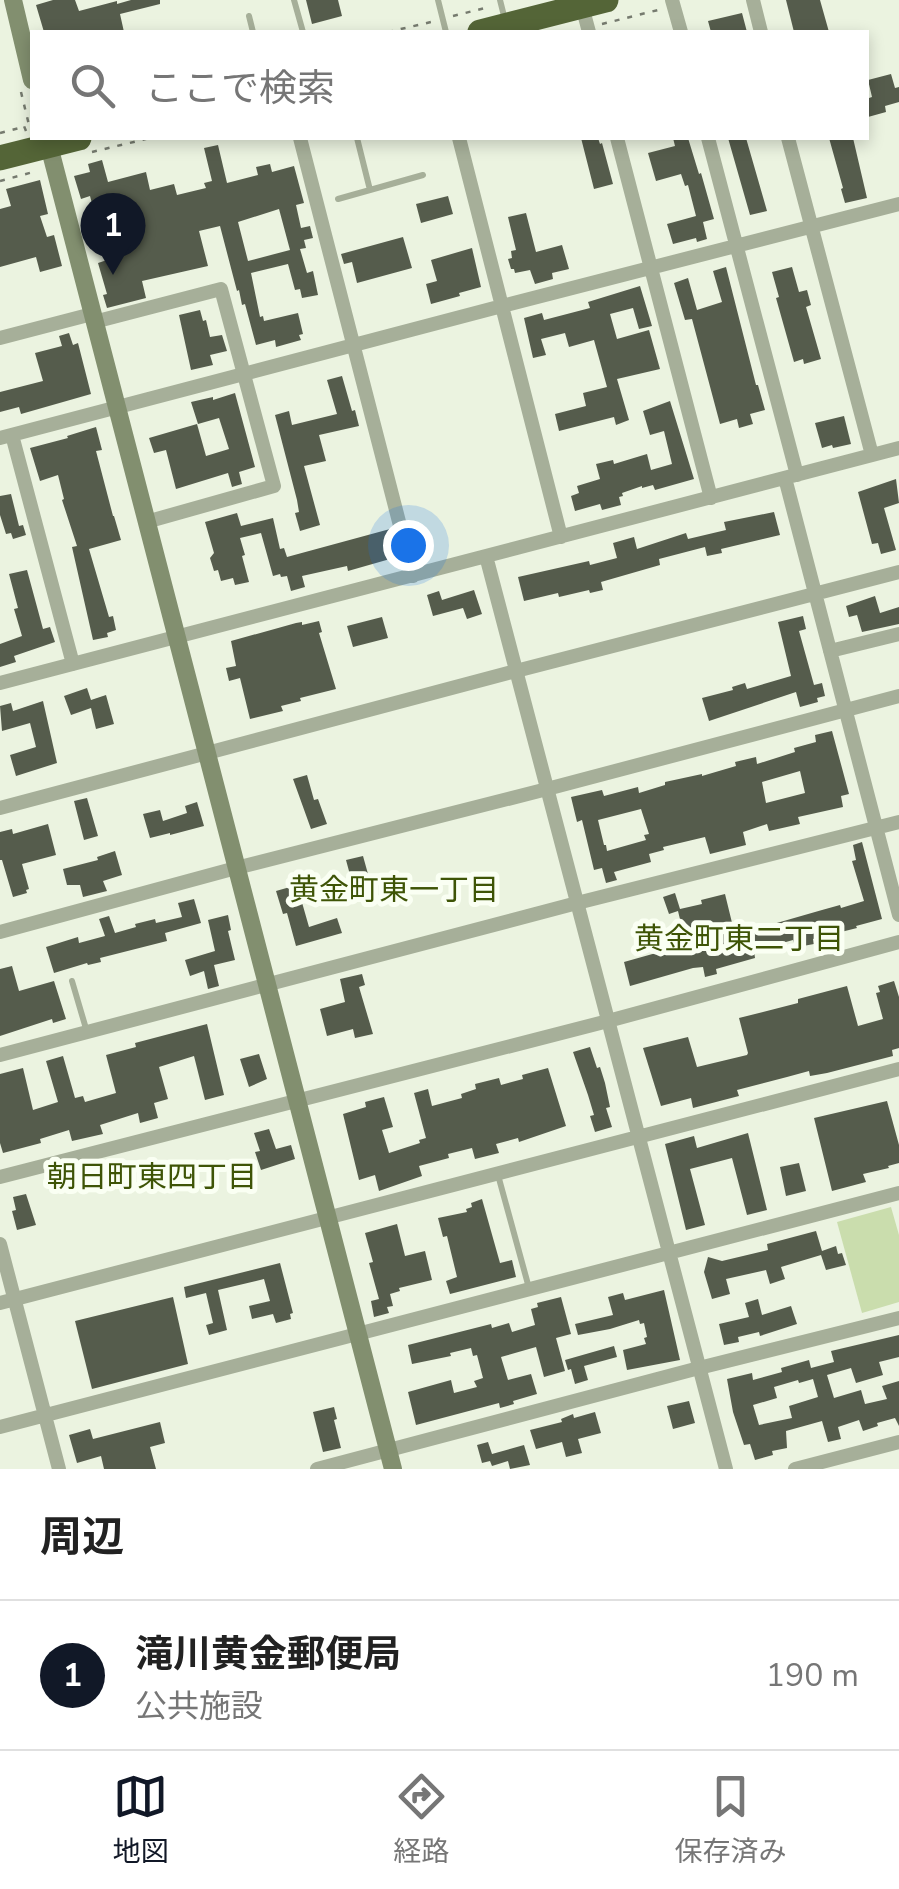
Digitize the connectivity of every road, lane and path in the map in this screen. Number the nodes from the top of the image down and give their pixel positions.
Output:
1 (13, 0) edge
2 (294, 0) edge
3 (438, 0) edge
4 (500, 0) edge
5 (753, 0) edge
6 (673, 3) edge
7 (585, 12) edge
8 (249, 16) dead end
9 (506, 26) junction
10 (252, 30) edge
11 (302, 30) edge
12 (446, 30) edge
13 (489, 30) edge
14 (680, 30) edge
15 (761, 30) edge
16 (30, 72) edge
17 (24, 126) dead end
18 (0, 133) edge
19 (132, 140) edge
20 (300, 140) edge
21 (357, 140) edge
22 (459, 140) edge
23 (618, 140) edge
24 (709, 140) edge
25 (789, 140) edge
26 (86, 145) edge
27 (50, 150) edge
28 (0, 158) edge
29 (423, 175) dead end
30 (0, 181) edge
31 (370, 190) junction
32 (338, 199) dead end
33 (899, 204) edge
34 (811, 227) junction
35 (735, 245) junction
36 (651, 267) junction
37 (502, 306) junction
38 (93, 318) junction
39 (0, 338) edge
40 (352, 346) junction
41 (243, 374) junction
42 (117, 407) junction
43 (6, 437) edge
44 (899, 448) edge
45 (872, 455) junction
46 (791, 476) junction
47 (711, 498) junction
48 (146, 522) junction
49 (560, 537) junction
50 (486, 556) junction
51 (899, 572) edge
52 (413, 576) junction
53 (815, 594) junction
54 (899, 634) edge
55 (176, 637) junction
56 (830, 651) junction
57 (73, 664) junction
58 (516, 671) junction
59 (0, 683) edge
60 (899, 696) edge
61 (845, 710) junction
62 (206, 753) junction
63 (547, 789) junction
64 (0, 808) edge
65 (899, 822) edge
66 (876, 827) junction
67 (236, 868) junction
68 (577, 903) junction
69 (899, 915) edge
70 (0, 932) edge
71 (899, 942) edge
72 (72, 981) dead end
73 (266, 984) junction
74 (608, 1021) junction
75 (87, 1032) junction
76 (0, 1055) edge
77 (899, 1069) edge
78 (297, 1100) junction
79 (638, 1136) junction
80 (498, 1174) junction
81 (0, 1178) edge
82 (899, 1193) edge
83 (329, 1218) junction
84 (0, 1244) edge
85 (669, 1253) junction
86 (530, 1289) junction
87 (7, 1301) edge
88 (899, 1318) edge
89 (358, 1334) junction
90 (699, 1368) junction
91 (44, 1415) junction
92 (0, 1427) edge
93 (899, 1442) edge
94 (391, 1460) edge
95 (59, 1469) edge
96 (317, 1469) edge
97 (726, 1469) edge
98 (795, 1469) edge

1 - 16 street
2 - 11 lane
3 - 12 lane
4 - 9 lane
5 - 15 street
6 - 7 path
6 - 14 street
7 - 9 highway
8 - 10 lane
9 - 13 highway
17 - 18 path
19 - 26 path
20 - 40 street
21 - 31 lane
22 - 37 street
23 - 36 street
24 - 35 street
25 - 34 street
26 - 27 highway
27 - 28 highway
27 - 30 path
27 - 38 street
29 - 31 lane
31 - 32 lane
33 - 34 street
34 - 35 street
34 - 45 street
35 - 36 street
35 - 46 street
36 - 37 street
36 - 47 street
37 - 40 street
37 - 49 street
38 - 39 street
38 - 41 street
38 - 42 street
40 - 41 street
40 - 52 street
41 - 42 street
41 - 48 street
42 - 43 street
42 - 48 street
43 - 57 street
44 - 45 street
45 - 46 street
46 - 47 street
46 - 53 street
47 - 49 street
48 - 55 street
49 - 50 street
50 - 52 street
50 - 58 street
51 - 53 street
52 - 55 street
53 - 56 street
53 - 58 street
54 - 56 street
55 - 57 street
55 - 62 street
56 - 61 street
57 - 59 street
58 - 62 street
58 - 63 street
60 - 61 street
61 - 63 street
61 - 66 street
62 - 64 street
62 - 67 street
63 - 67 street
63 - 68 street
65 - 66 street
66 - 68 street
66 - 69 street
67 - 70 street
67 - 73 street
68 - 73 street
68 - 74 street
71 - 74 street
72 - 75 lane
73 - 75 street
73 - 78 street
74 - 78 street
74 - 79 street
75 - 76 street
77 - 79 street
78 - 81 street
78 - 83 street
79 - 80 street
79 - 85 street
80 - 83 street
80 - 86 lane
82 - 85 street
83 - 87 street
83 - 89 street
84 - 87 street
85 - 86 street
85 - 90 street
86 - 89 street
87 - 91 street
88 - 90 street
89 - 91 street
89 - 94 street
90 - 94 street
90 - 97 street
91 - 92 street
91 - 95 street
93 - 98 street
94 - 96 street

